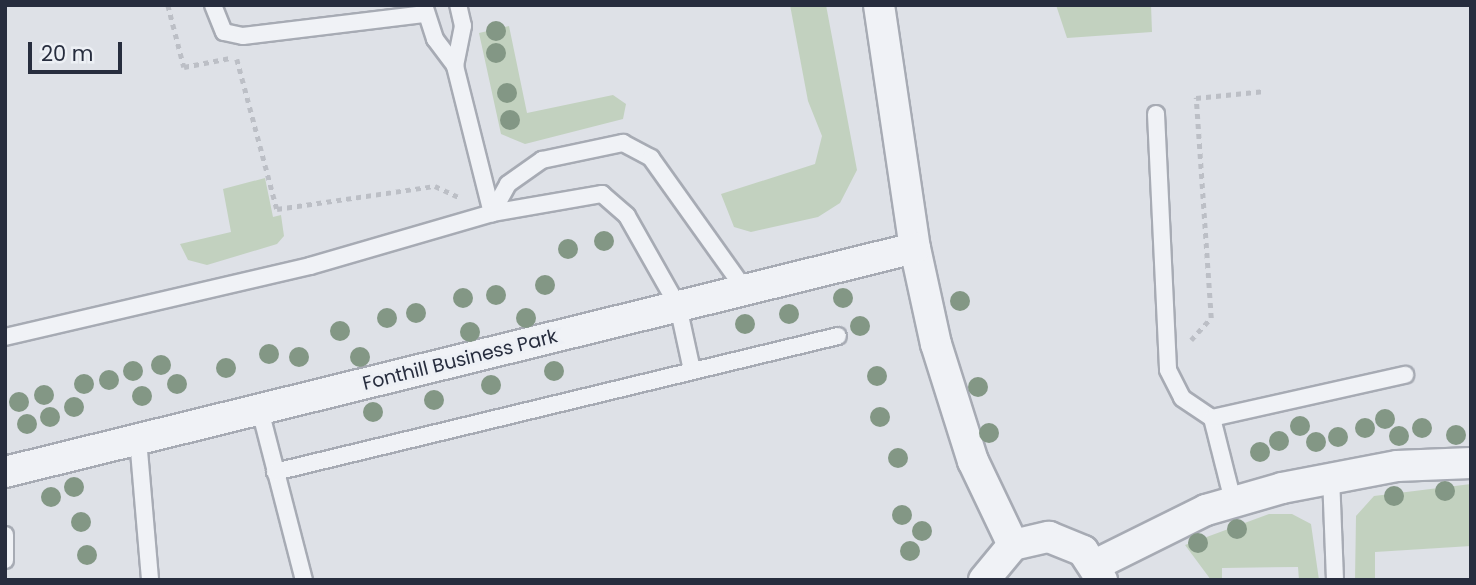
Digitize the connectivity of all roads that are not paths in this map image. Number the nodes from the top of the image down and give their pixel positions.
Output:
1 (214, 5) edge
2 (458, 5) edge
3 (879, 5) edge
4 (425, 10) edge
5 (455, 66) junction
6 (1156, 114) dead end
7 (492, 213) junction
8 (915, 248) junction
9 (745, 290) junction
10 (678, 306) junction
11 (838, 336) dead end
12 (5, 337) edge
13 (692, 370) junction
14 (1405, 375) dead end
15 (260, 410) junction
16 (1212, 418) junction
17 (138, 439) junction
18 (1471, 463) edge
19 (5, 472) edge
20 (275, 472) junction
21 (1331, 476) junction
22 (1233, 501) junction
23 (5, 535) edge
24 (1013, 545) junction
25 (5, 560) edge
26 (1099, 572) edge
27 (150, 580) edge
28 (304, 580) edge
29 (984, 580) edge
30 (1335, 580) edge

1 - 4 lane
2 - 5 lane
3 - 8 street
4 - 5 lane
5 - 7 lane
6 - 16 lane
7 - 9 lane
7 - 10 lane
7 - 12 lane
8 - 9 street, Fonthill Business Park
8 - 24 street
9 - 10 street, Fonthill Business Park
10 - 13 lane
10 - 15 street, Fonthill Business Park
11 - 13 lane
13 - 20 lane
14 - 16 lane
15 - 17 street, Fonthill Business Park
15 - 20 lane
16 - 22 lane
17 - 19 street, Fonthill Business Park
17 - 27 lane
18 - 21 street
20 - 28 lane
21 - 22 street
21 - 30 lane
22 - 26 street
23 - 25 lane
24 - 26 street
24 - 29 street

